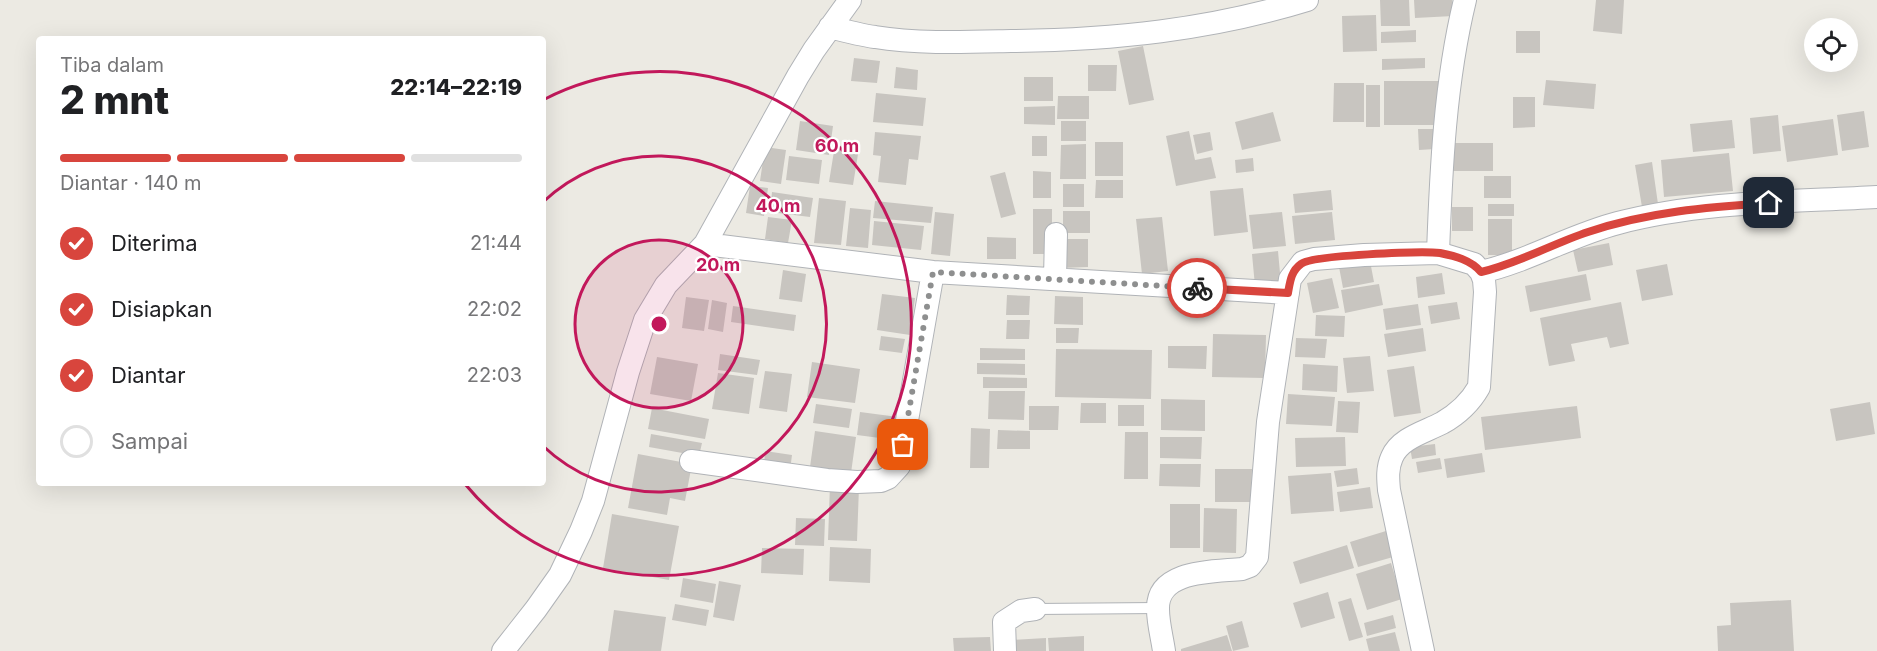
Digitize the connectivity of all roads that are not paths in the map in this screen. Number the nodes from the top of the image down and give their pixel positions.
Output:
1 (850, 0) edge
2 (1307, 0) edge
3 (1466, 0) edge
4 (830, 27) junction
5 (1877, 197) edge
6 (1056, 234) dead end
7 (705, 244) junction
8 (1438, 253) junction
9 (933, 272) junction
10 (1481, 272) junction
11 (1055, 279) junction
12 (1288, 293) junction
13 (691, 461) dead end
14 (1158, 608) junction
15 (1035, 609) joint
16 (503, 651) edge
17 (1005, 651) edge
18 (1164, 651) edge
19 (1423, 651) edge

1 - 4 street
2 - 4 street
3 - 8 street
4 - 7 street
5 - 10 street
6 - 11 street
7 - 9 street
7 - 16 street
8 - 10 street
8 - 12 street
9 - 11 street
9 - 13 street
10 - 19 street
11 - 12 street
12 - 14 street
14 - 15 lane
14 - 18 street
15 - 17 street

